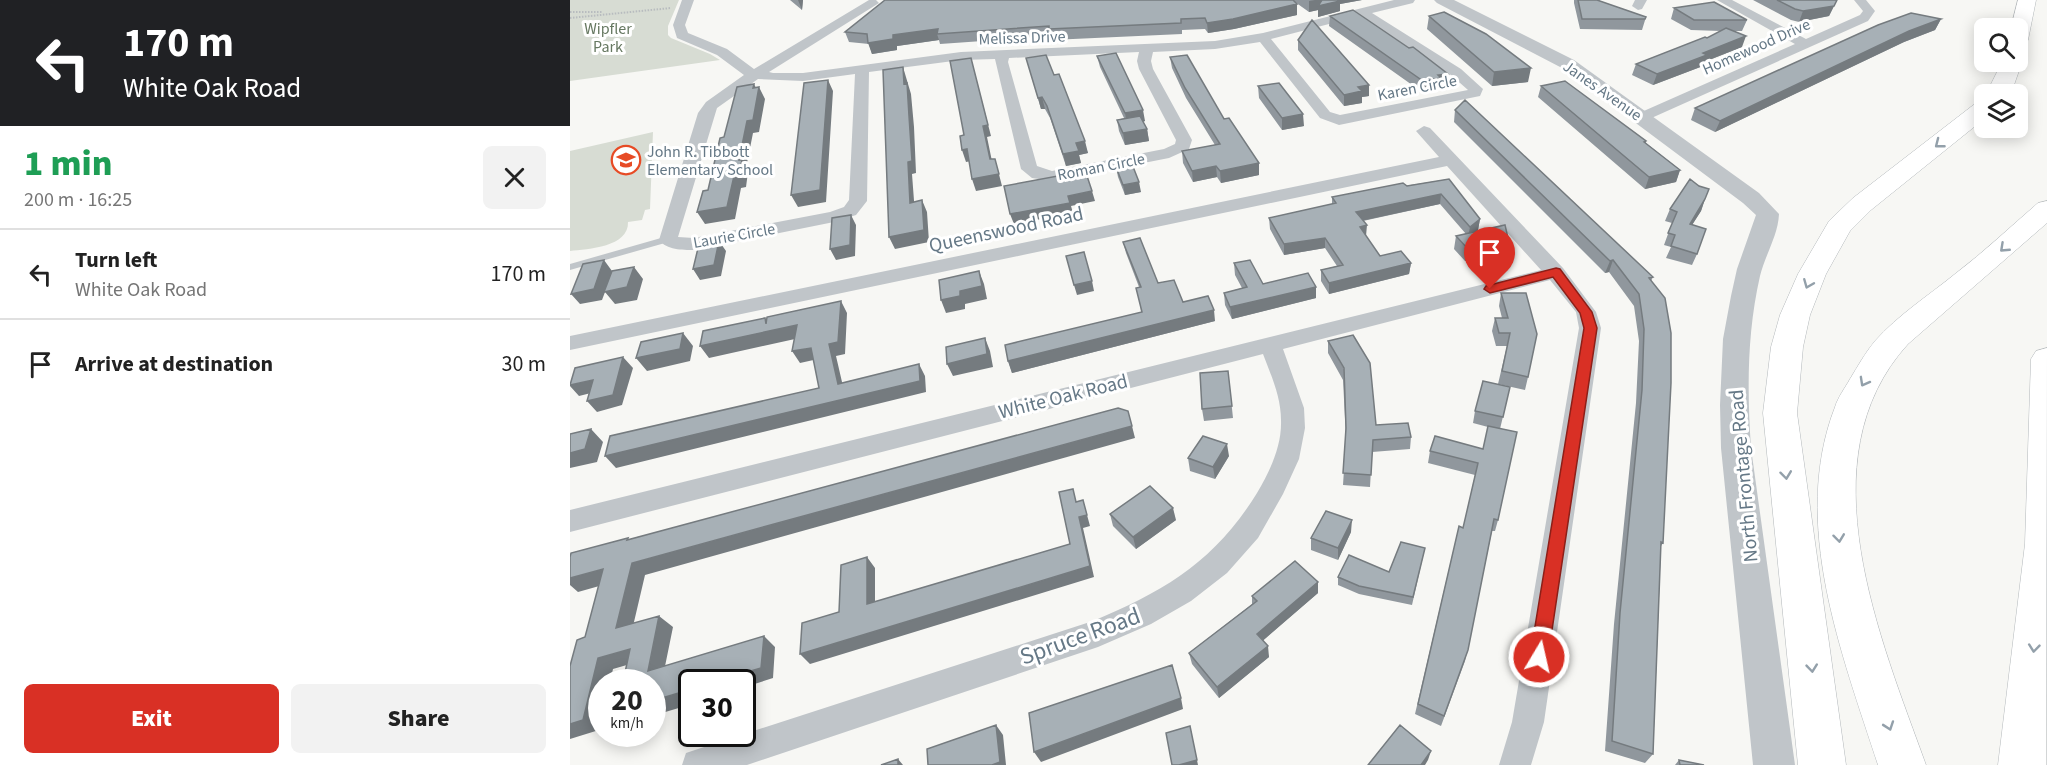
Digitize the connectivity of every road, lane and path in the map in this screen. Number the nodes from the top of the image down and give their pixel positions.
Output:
1 (1409, 0) edge
2 (1442, 0) edge
3 (1723, 0) edge
4 (1860, 0) edge
5 (2027, 0) edge
6 (873, 2) edge
7 (687, 3) edge
8 (570, 12) edge
9 (1362, 12) junction
10 (607, 13) junction
11 (570, 18) edge
12 (2023, 18) edge
13 (1263, 37) junction
14 (1806, 44) junction
15 (1147, 49) junction
16 (1003, 54) junction
17 (862, 68) junction
18 (757, 75) junction
19 (1974, 116) edge
20 (1642, 117) junction
21 (1424, 131) dead end
22 (1450, 160) junction
23 (1751, 198) joint
24 (2047, 209) edge
25 (668, 239) junction
26 (570, 267) edge
27 (1556, 272) junction
28 (570, 343) edge
29 (1270, 344) junction
30 (2047, 359) edge
31 (570, 520) edge
32 (2046, 536) edge
33 (698, 765) edge
34 (1515, 765) edge
35 (1774, 765) edge
36 (1822, 765) edge
37 (1902, 765) edge
38 (2022, 765) edge

1 - 9 street, Melissa Drive
2 - 20 street, Janes Avenue
3 - 14 street
4 - 14 street, Homewood Drive
5 - 12 highway
6 - 18 street, Laurie Circle
7 - 10 path
7 - 18 street, Melissa Drive
8 - 10 path
9 - 13 street, Melissa Drive
9 - 13 street, Karen Circle
10 - 11 path
13 - 15 street, Melissa Drive
14 - 20 street, Homewood Drive
15 - 16 street, Melissa Drive
15 - 16 street, Roman Circle
16 - 17 street, Melissa Drive
17 - 18 street, Melissa Drive
17 - 25 street, Laurie Circle
18 - 25 street, Laurie Circle
19 -> 36 highway
20 - 23 street, Janes Avenue
21 - 22 street
22 - 27 street
22 - 28 street, Queenswood Road
23 - 35 street, North Frontage Road
24 -> 37 highway
25 - 26 lane
27 - 29 street, White Oak Road
27 - 34 street
29 - 31 street, White Oak Road
29 - 33 street, Spruce Road
30 - 32 highway
32 -> 38 highway

